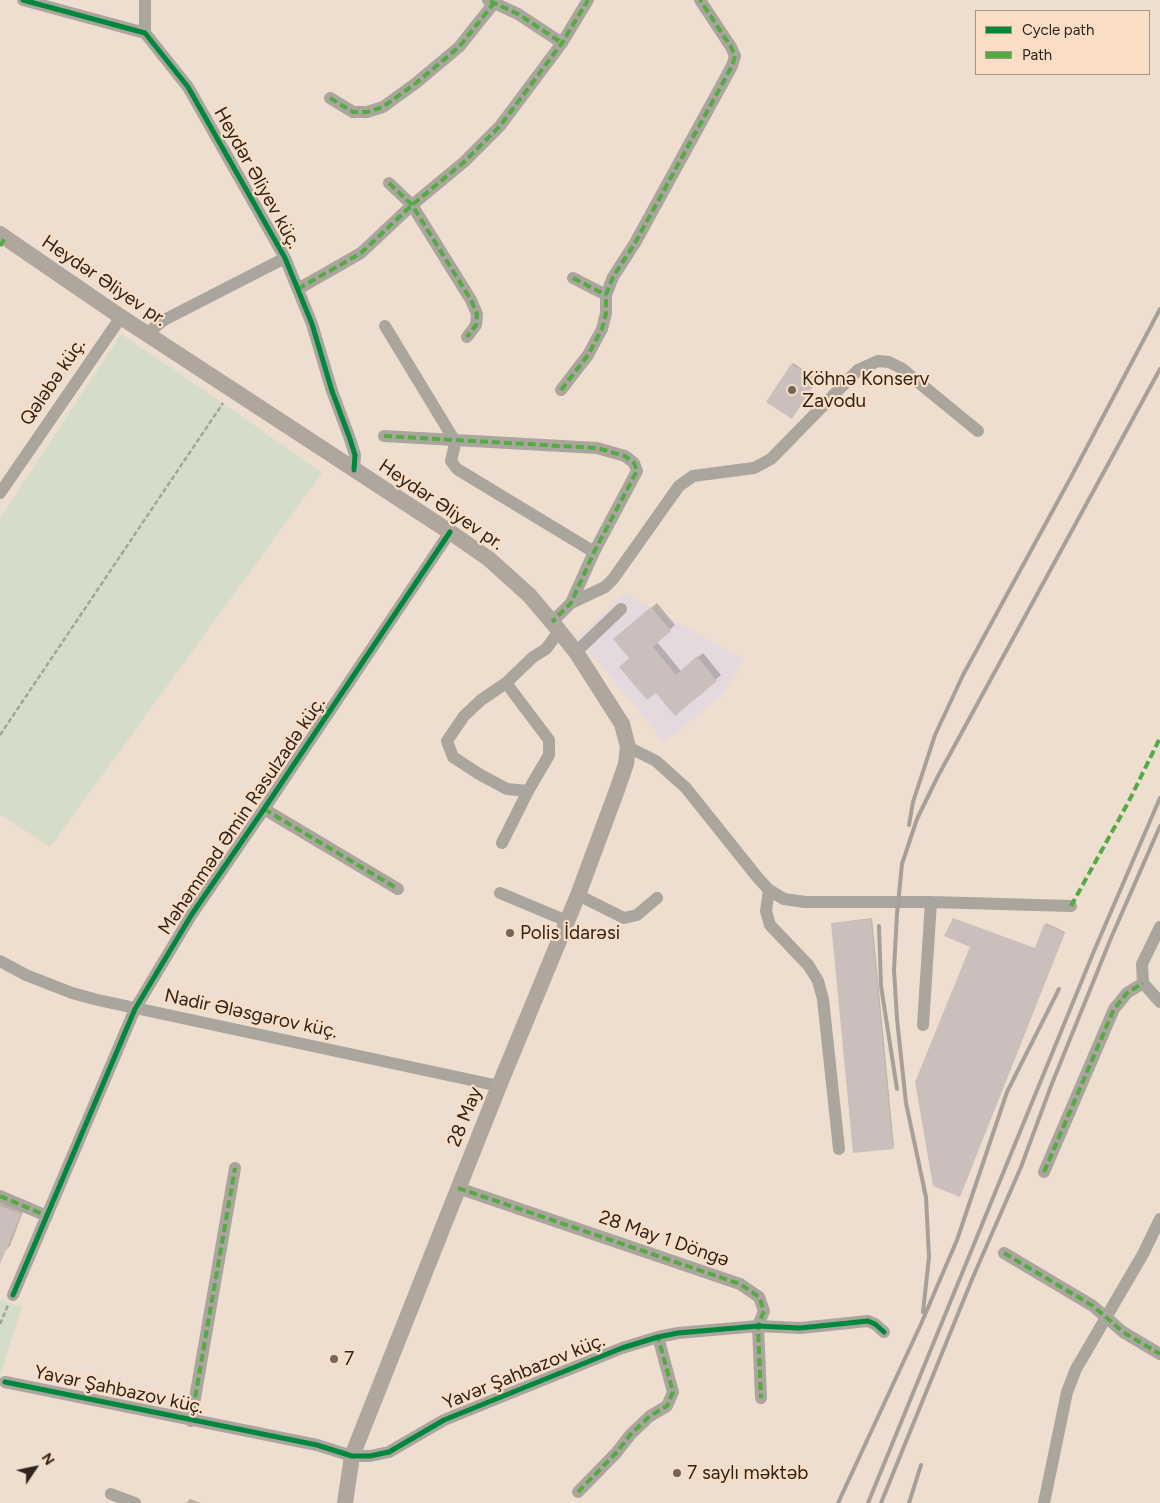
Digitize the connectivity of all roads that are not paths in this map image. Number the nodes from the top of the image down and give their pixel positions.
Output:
1 (23, 0) edge
2 (146, 0) edge
3 (588, 0) edge
4 (701, 0) edge
5 (491, 1) edge
6 (145, 33) junction
7 (562, 43) junction
8 (330, 98) dead end
9 (389, 182) dead end
10 (412, 205) junction
11 (2, 240) edge
12 (285, 258) junction
13 (573, 278) dead end
14 (298, 289) junction
15 (606, 295) junction
16 (121, 317) junction
17 (385, 326) dead end
18 (146, 334) junction
19 (467, 337) dead end
20 (561, 390) dead end
21 (978, 431) dead end
22 (384, 436) dead end
23 (456, 440) junction
24 (354, 470) junction
25 (0, 493) edge
26 (450, 532) junction
27 (594, 552) junction
28 (570, 603) junction
29 (621, 609) dead end
30 (555, 626) junction
31 (576, 652) junction
32 (506, 683) junction
33 (628, 747) junction
34 (528, 791) junction
35 (264, 809) junction
36 (502, 843) dead end
37 (398, 889) dead end
38 (769, 890) junction
39 (500, 893) dead end
40 (578, 895) junction
41 (657, 898) dead end
42 (931, 902) junction
43 (1071, 906) dead end
44 (567, 921) junction
45 (1160, 927) edge
46 (0, 961) edge
47 (1143, 983) junction
48 (1160, 1002) edge
49 (135, 1008) junction
50 (922, 1025) dead end
51 (499, 1086) junction
52 (839, 1149) dead end
53 (235, 1168) dead end
54 (1044, 1172) dead end
55 (458, 1188) junction
56 (0, 1196) edge
57 (48, 1216) junction
58 (1160, 1219) edge
59 (1004, 1253) dead end
60 (11, 1299) road end
61 (1105, 1318) junction
62 (758, 1326) junction
63 (884, 1332) dead end
64 (658, 1337) junction
65 (1160, 1354) edge
66 (4, 1382) dead end
67 (762, 1398) dead end
68 (191, 1421) junction
69 (352, 1456) junction
70 (578, 1492) dead end
71 (111, 1494) dead end
72 (135, 1503) edge
73 (345, 1503) edge
74 (1044, 1503) edge

1 - 6 street
2 - 6 street
3 - 7 street
4 - 15 street
5 - 7 street
5 - 8 street
6 - 12 street, Heydər Əliyev küç.
7 - 10 street
9 - 10 street
10 - 14 street
10 - 19 street
11 - 16 main road, Heydər Əliyev pr.
12 - 14 street, Heydər Əliyev küç.
12 - 18 street
13 - 15 street
14 - 24 street, Heydər Əliyev küç.
15 - 20 street
16 - 18 main road, Heydər Əliyev pr.
16 - 25 street, Qələbə küç.
17 - 23 street
18 - 24 main road, Heydər Əliyev pr.
21 - 28 street
22 - 23 street
23 - 27 street
23 - 27 street
24 - 26 main road, Heydər Əliyev pr.
26 - 30 main road, Heydər Əliyev pr.
26 - 35 street, Məhəmməd Əmin Rəsulzadə küç.
27 - 28 street
28 - 30 street
29 - 31 street
30 - 31 main road, Heydər Əliyev pr.
30 - 32 street
31 - 33 main road, Heydər Əliyev pr.
32 - 34 street
32 - 34 street
33 - 38 street
33 - 40 main road, 28 May
34 - 36 street
35 - 37 street
35 - 49 street, Məhəmməd Əmin Rəsulzadə küç.
38 - 42 street
38 - 52 street
39 - 44 street
40 - 41 street
40 - 44 main road, 28 May
42 - 43 street
42 - 50 street
44 - 51 main road, 28 May
45 - 47 street
46 - 49 street, Nadir Ələsgərov küç.
47 - 48 street
47 - 54 street
49 - 51 street, Nadir Ələsgərov küç.
49 - 57 street, Məhəmməd Əmin Rəsulzadə küç.
51 - 55 main road, 28 May
53 - 68 street
55 - 62 street, 28 May 1 Döngə
55 - 69 main road, 28 May
56 - 57 street
57 - 60 street, Məhəmməd Əmin Rəsulzadə küç.
58 - 61 street
59 - 61 street
61 - 65 street
61 - 74 street
62 - 63 street, Yavər Şahbazov küç.
62 - 64 street, Yavər Şahbazov küç.
62 - 67 street, 28 May 1 Döngə
64 - 69 street, Yavər Şahbazov küç.
64 - 70 street
66 - 68 street, Yavər Şahbazov küç.
68 - 69 street, Yavər Şahbazov küç.
69 - 73 main road, 28 May
71 - 72 street

